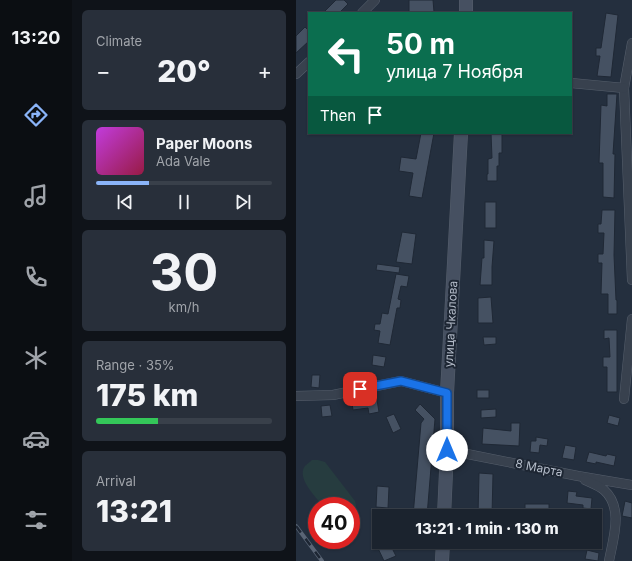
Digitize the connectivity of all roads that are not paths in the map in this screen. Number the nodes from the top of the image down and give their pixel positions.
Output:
1 (375, 0) edge
2 (466, 0) edge
3 (363, 12) edge
4 (466, 12) edge
5 (632, 43) edge
6 (308, 63) edge
7 (296, 74) edge
8 (572, 83) edge
9 (624, 88) junction
10 (461, 134) edge
11 (632, 280) edge
12 (632, 318) edge
13 (447, 393) junction
14 (296, 396) edge
15 (624, 399) dead end
16 (447, 450) junction
17 (578, 476) junction
18 (632, 485) edge
19 (444, 509) edge
20 (443, 549) edge
21 (442, 561) edge
22 (609, 561) edge

1 - 3 street
2 - 4 street
5 - 9 street
6 - 7 street
8 - 9 street
9 - 11 street
10 - 13 street, улица Чкалова
12 - 15 street
13 - 14 street
13 - 16 street, улица Чкалова
16 - 17 street, 8 Марта
16 - 19 street, улица Чкалова
17 - 18 street, 8 Марта
17 - 22 street
20 - 21 street

